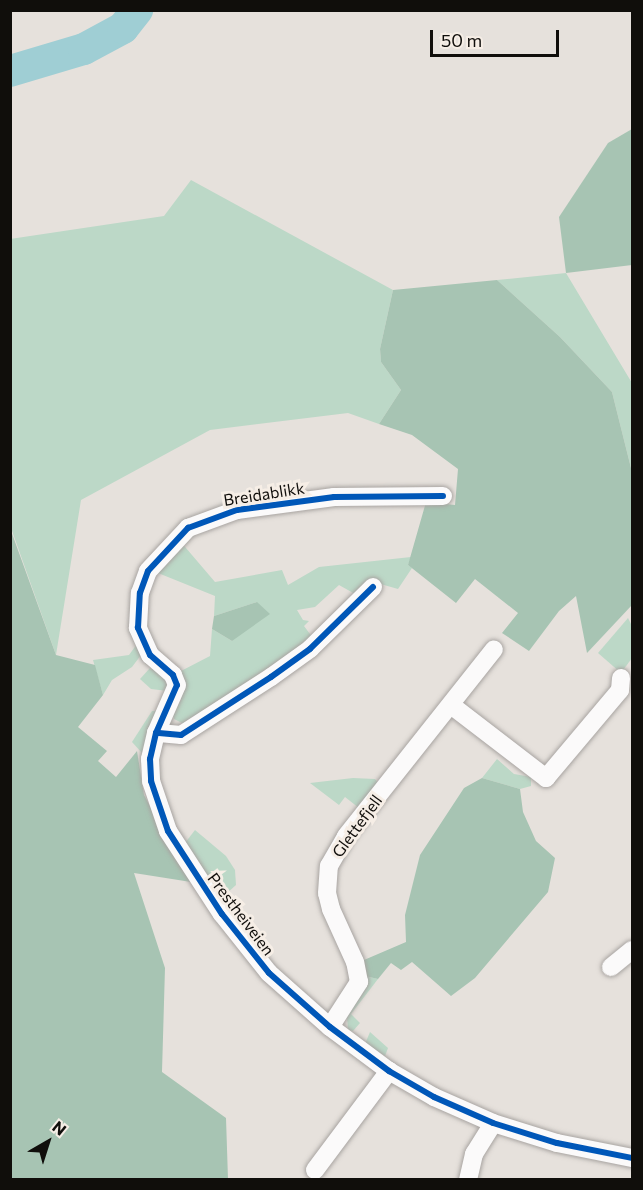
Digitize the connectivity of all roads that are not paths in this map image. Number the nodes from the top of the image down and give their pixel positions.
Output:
1 (443, 496) dead end
2 (373, 587) dead end
3 (494, 649) dead end
4 (621, 678) dead end
5 (451, 705) junction
6 (156, 733) junction
7 (633, 950) edge
8 (611, 967) dead end
9 (330, 1027) junction
10 (389, 1071) junction
11 (493, 1123) junction
12 (633, 1158) edge
13 (315, 1170) dead end
14 (468, 1179) edge

1 - 6 street, Breidablikk
2 - 6 street
3 - 5 street, Glettefjell
4 - 5 street
5 - 9 street, Glettefjell
6 - 9 street, Prestheiveien
7 - 8 street
9 - 10 street, Prestheiveien
10 - 11 street, Prestheiveien
10 - 13 street
11 - 12 street, Prestheiveien
11 - 14 street

